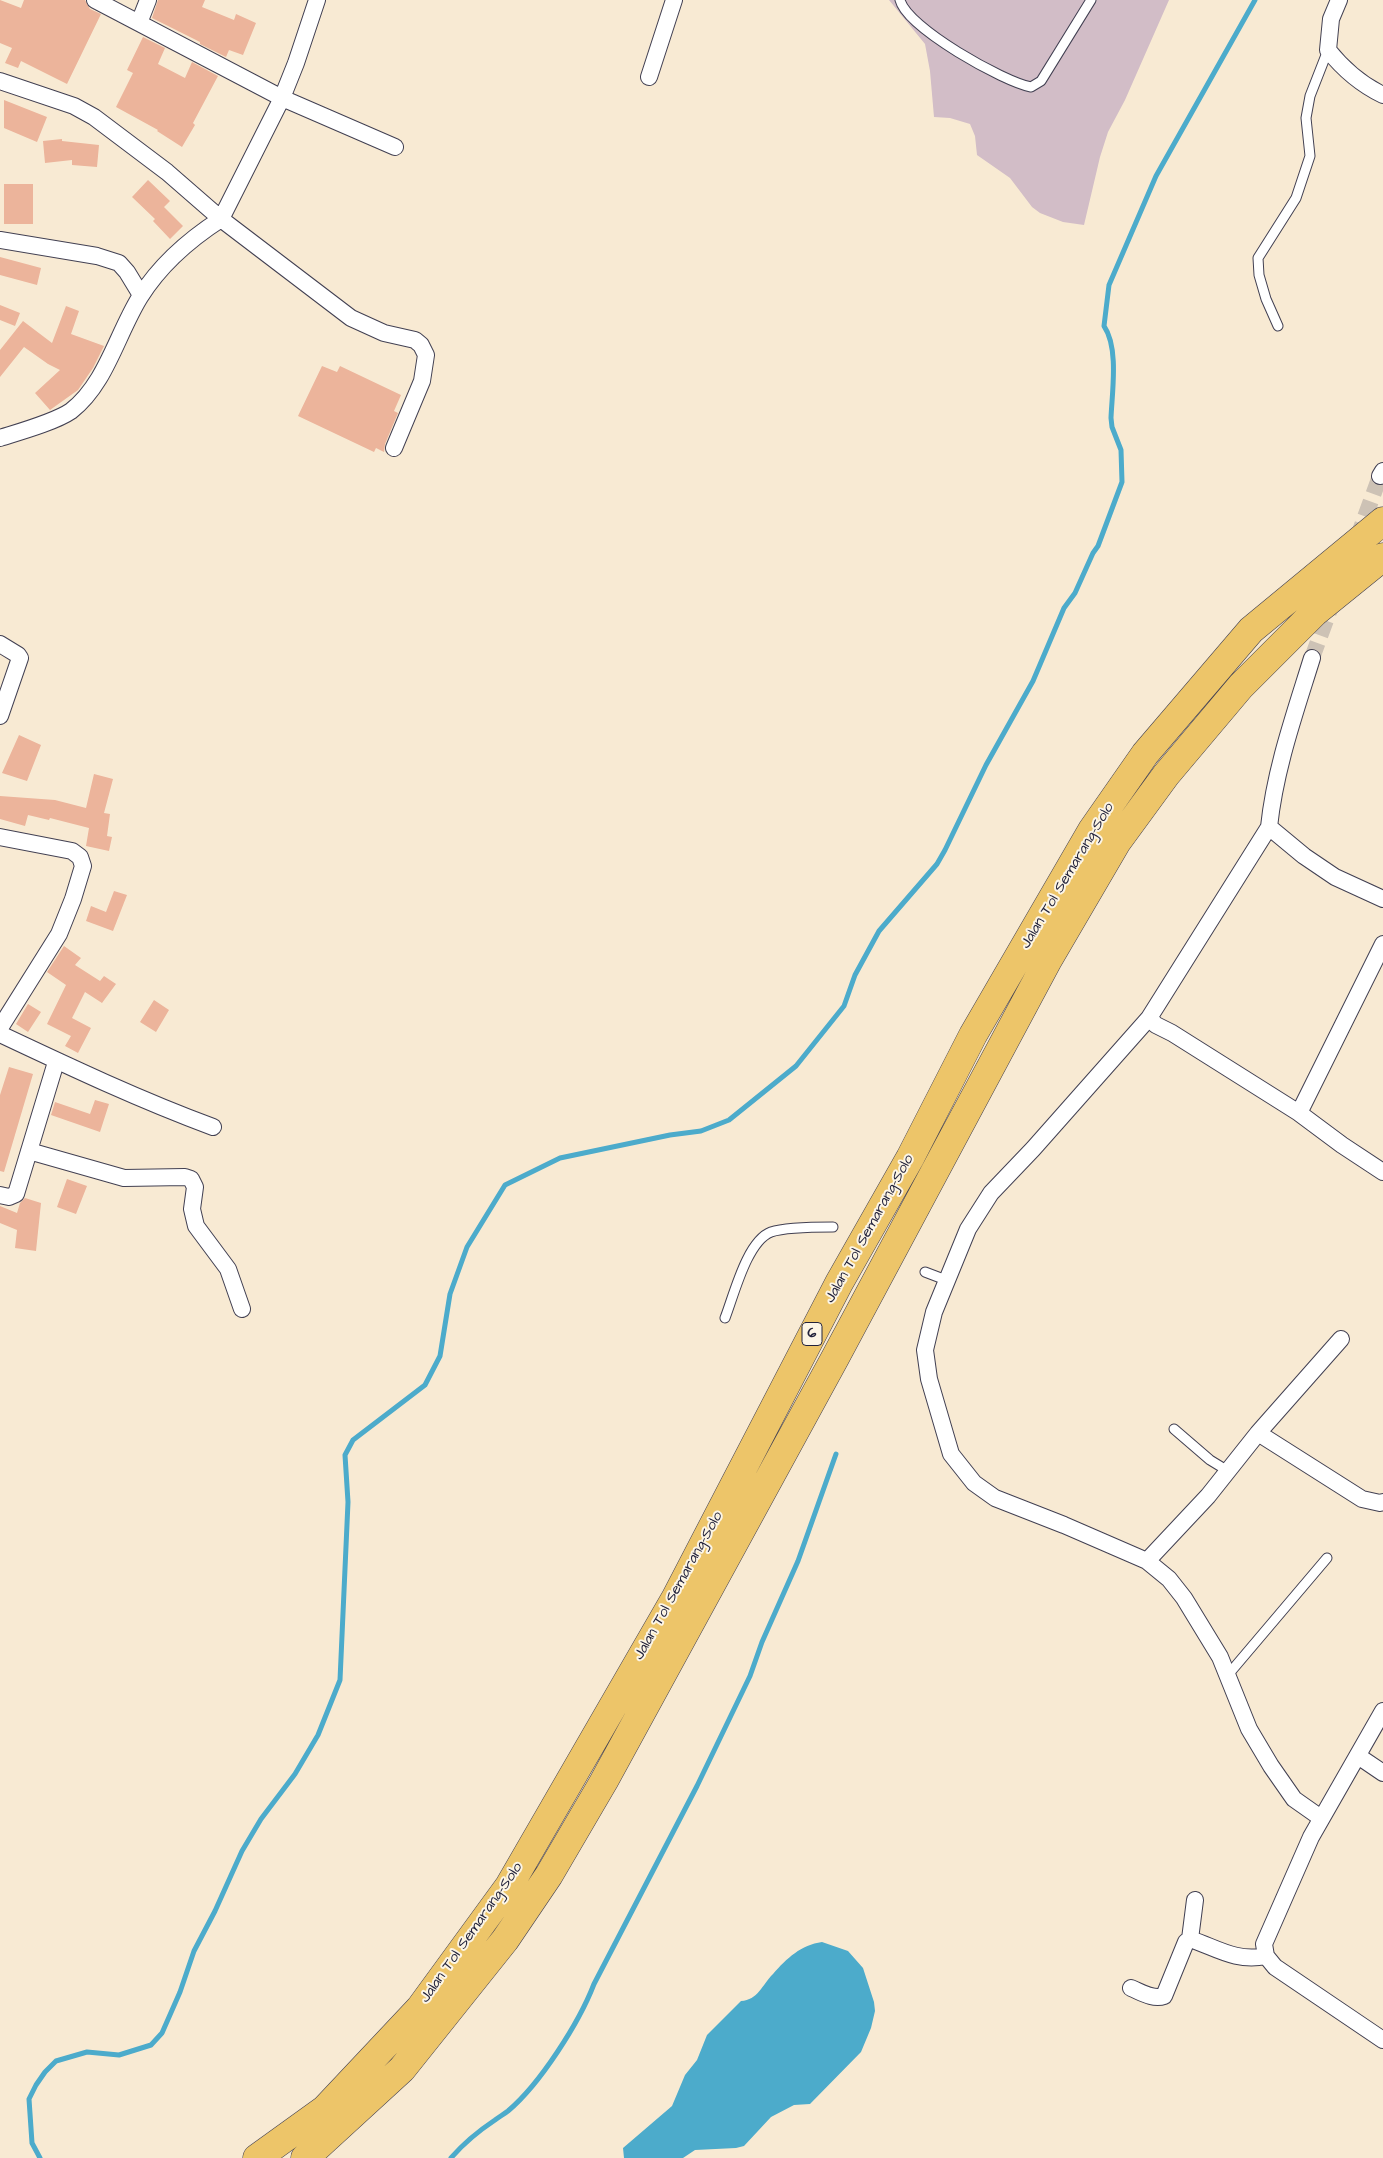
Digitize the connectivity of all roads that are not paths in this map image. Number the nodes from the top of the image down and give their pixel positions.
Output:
1 (95, 0) edge
2 (148, 0) edge
3 (316, 0) edge
4 (674, 0) edge
5 (900, 0) edge
6 (1092, 0) edge
7 (1339, 0) edge
8 (139, 23) junction
9 (1328, 50) junction
10 (649, 77) dead end
11 (0, 81) edge
12 (1383, 95) edge
13 (282, 98) junction
14 (395, 147) dead end
15 (222, 219) junction
16 (0, 240) edge
17 (141, 295) junction
18 (1278, 326) dead end
19 (0, 438) edge
20 (394, 448) dead end
21 (1383, 522) tunnel mouth
22 (1383, 557) edge
23 (0, 644) edge
24 (1312, 658) tunnel mouth
25 (0, 716) edge
26 (1269, 827) junction
27 (0, 837) edge
28 (1383, 900) edge
29 (1383, 944) edge
30 (1149, 1018) junction
31 (0, 1028) edge
32 (0, 1034) edge
33 (56, 1062) junction
34 (1299, 1113) junction
35 (213, 1127) dead end
36 (30, 1151) junction
37 (1383, 1172) edge
38 (0, 1195) edge
39 (833, 1227) dead end
40 (925, 1272) dead end
41 (946, 1280) junction
42 (242, 1309) dead end
43 (725, 1318) dead end
44 (1341, 1339) dead end
45 (1174, 1429) dead end
46 (1258, 1433) junction
47 (1228, 1472) junction
48 (1383, 1502) edge
49 (1327, 1558) dead end
50 (1147, 1561) junction
51 (1227, 1676) junction
52 (1383, 1711) edge
53 (1358, 1756) junction
54 (1383, 1773) edge
55 (1321, 1818) junction
56 (1196, 1900) dead end
57 (1190, 1940) junction
58 (1266, 1956) junction
59 (1131, 1988) dead end
60 (1383, 2040) edge
61 (257, 2158) edge
62 (305, 2158) edge

1 - 8 street
2 - 8 street
3 - 13 street
4 - 10 street
5 - 6 lane
7 - 9 street
8 - 13 street
9 - 12 street
9 - 18 lane
11 - 15 street
13 - 14 street
13 - 15 street
15 - 17 street
15 - 20 street
16 - 17 street
17 - 19 street
21 - 61 highway, Jalan Tol Semarang–Solo / 6
22 - 62 highway, Jalan Tol Semarang–Solo / 6
23 - 25 street
24 - 26 street
26 - 28 street
26 - 30 street
27 - 31 street
29 - 34 street
30 - 34 street
30 - 41 street
32 - 33 street
33 - 35 street
33 - 36 street
34 - 37 street
36 - 38 street
36 - 42 street
39 - 43 lane
40 - 41 lane
41 - 50 street
44 - 46 street
45 - 47 lane
46 - 47 street
46 - 48 street
47 - 50 street
49 - 51 lane
50 - 51 street
51 - 55 street
52 - 53 street
53 - 54 street
53 - 55 street
55 - 58 street
56 - 57 street
57 - 58 street
57 - 59 street
58 - 60 street

